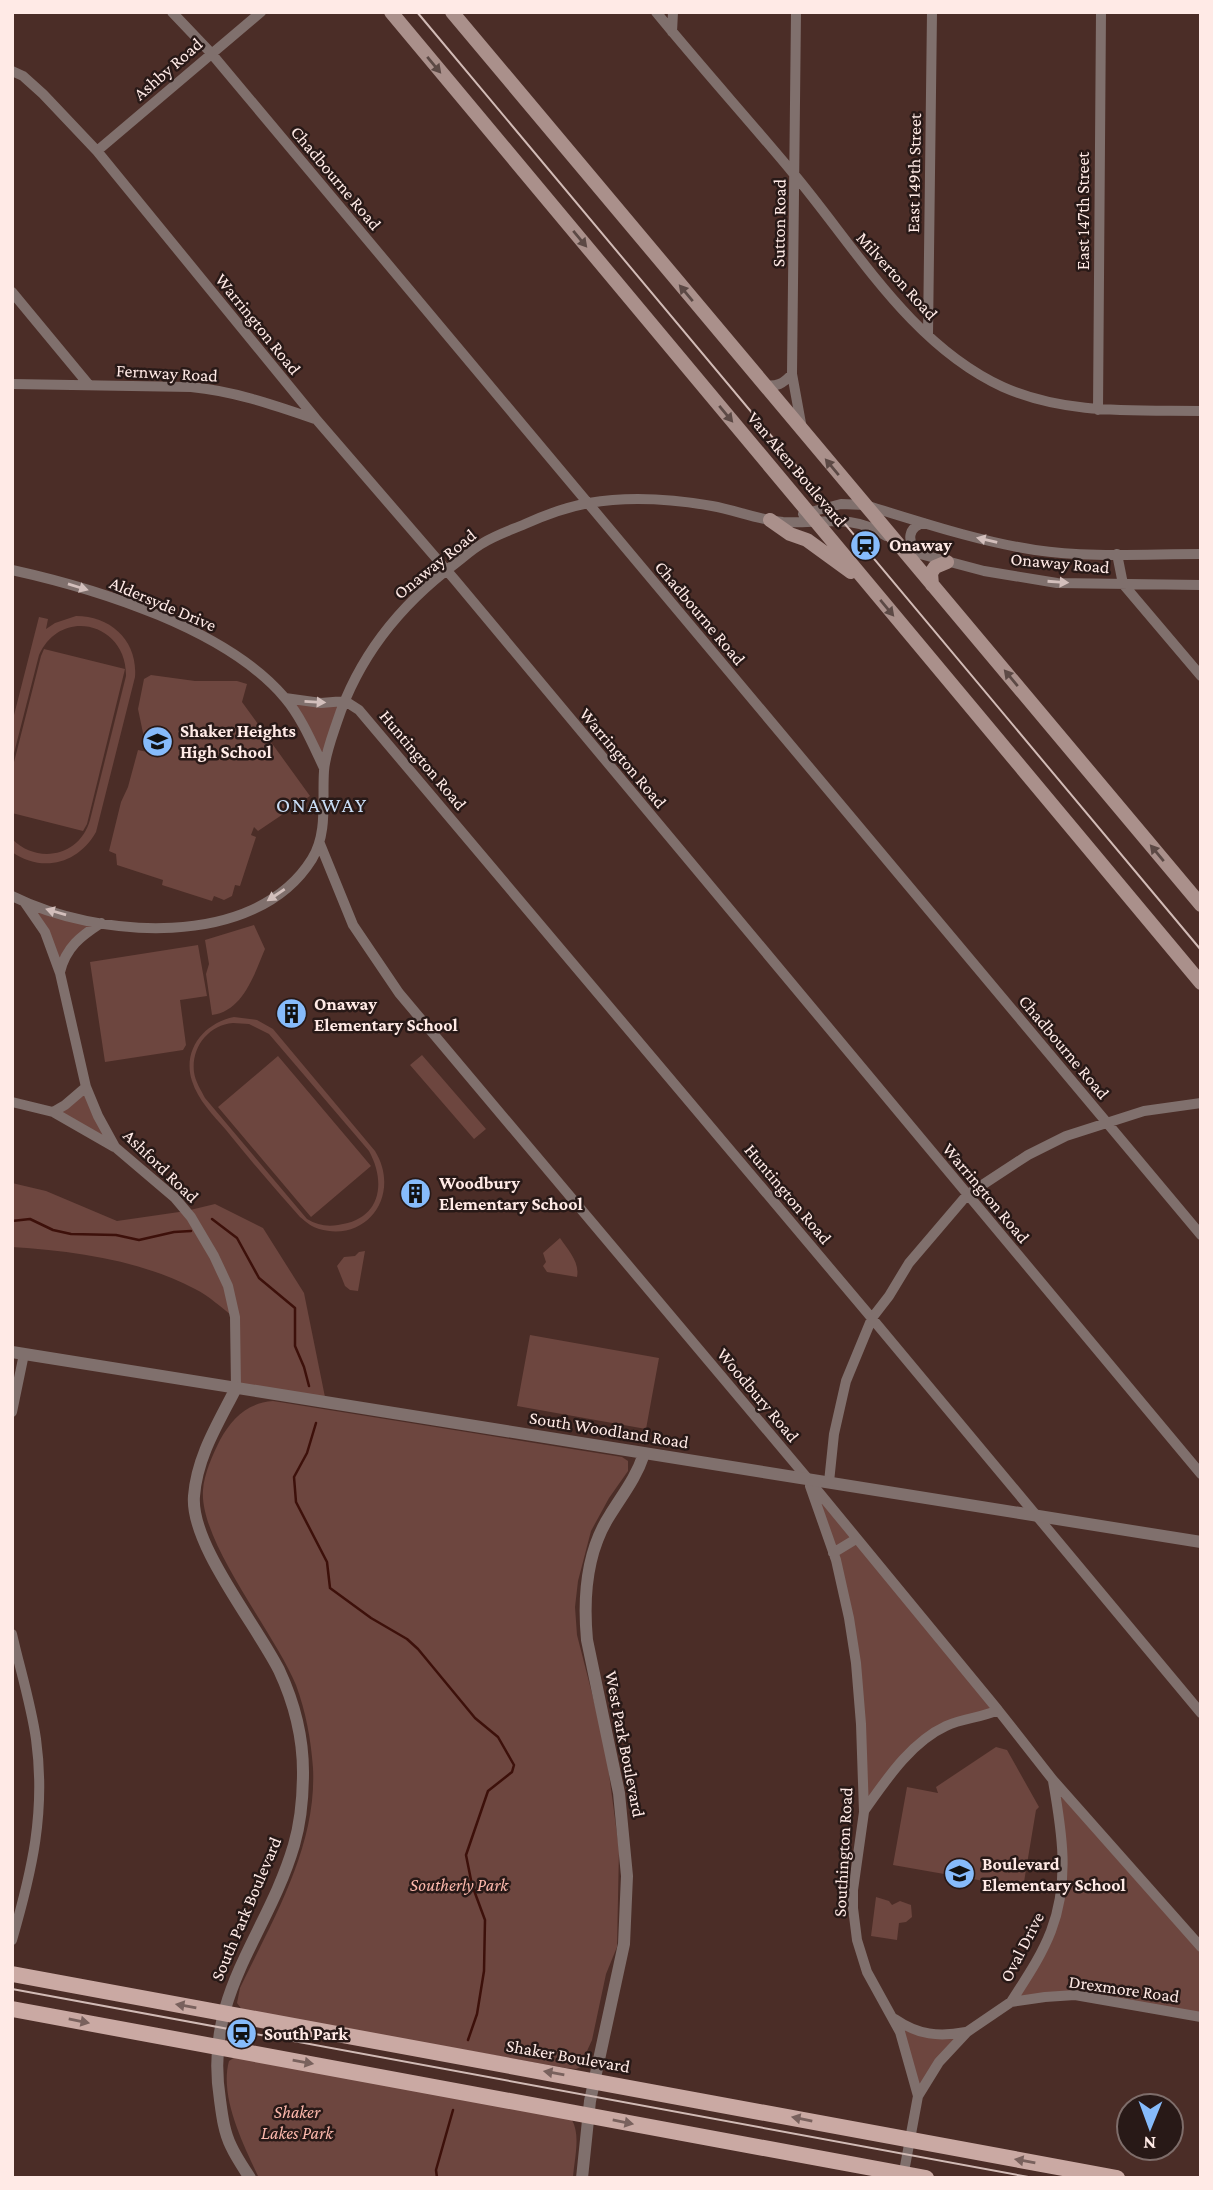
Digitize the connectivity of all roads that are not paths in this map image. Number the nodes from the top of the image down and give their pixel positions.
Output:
1 (172, 12) edge
2 (261, 12) edge
3 (391, 12) edge
4 (452, 12) edge
5 (656, 12) edge
6 (673, 12) edge
7 (796, 12) edge
8 (932, 12) edge
9 (1101, 12) edge
10 (672, 32) junction
11 (211, 53) junction
12 (12, 71) edge
13 (97, 151) junction
14 (795, 175) junction
15 (12, 292) edge
16 (928, 335) junction
17 (792, 374) junction
18 (12, 384) edge
19 (89, 385) junction
20 (763, 385) junction
21 (1098, 410) junction
22 (1201, 411) edge
23 (316, 419) junction
24 (803, 433) junction
25 (588, 503) junction
26 (865, 505) junction
27 (811, 516) junction
28 (776, 521) junction
29 (925, 523) junction
30 (897, 544) junction
31 (920, 554) junction
32 (1116, 554) junction
33 (1201, 554) edge
34 (947, 562) junction
35 (12, 570) edge
36 (446, 570) junction
37 (864, 580) junction
38 (1123, 584) junction
39 (932, 585) junction
40 (1201, 585) edge
41 (1201, 677) edge
42 (285, 698) junction
43 (345, 701) junction
44 (324, 768) junction
45 (320, 845) junction
46 (12, 897) edge
47 (25, 903) junction
48 (1201, 905) edge
49 (101, 923) junction
50 (60, 973) junction
51 (1201, 983) edge
52 (86, 1087) junction
53 (12, 1102) edge
54 (1201, 1103) edge
55 (53, 1112) junction
56 (1107, 1122) junction
57 (115, 1147) junction
58 (967, 1195) junction
59 (1201, 1235) edge
60 (872, 1318) junction
61 (18, 1353) edge
62 (236, 1388) junction
63 (12, 1412) edge
64 (644, 1454) junction
65 (1201, 1474) edge
66 (808, 1479) junction
67 (829, 1482) junction
68 (1037, 1515) junction
69 (856, 1539) junction
70 (1201, 1542) edge
71 (833, 1553) junction
72 (12, 1634) edge
73 (998, 1710) junction
74 (1201, 1713) edge
75 (1053, 1780) junction
76 (864, 1812) junction
77 (12, 1940) edge
78 (1201, 1947) edge
79 (12, 1974) edge
80 (1011, 2002) junction
81 (12, 2009) edge
82 (223, 2012) junction
83 (892, 2016) junction
84 (1201, 2017) edge
85 (967, 2032) junction
86 (217, 2047) junction
87 (595, 2080) junction
88 (918, 2096) junction
89 (588, 2115) junction
90 (909, 2139) junction
91 (903, 2176) edge
92 (250, 2178) edge
93 (582, 2178) edge
94 (926, 2178) edge
95 (1117, 2178) edge

1 - 11 street, Chadbourne Road
2 - 11 street, Ashby Road
3 -> 27 main road, Van Aken Boulevard
20 -> 4 main road, Van Aken Boulevard
5 - 10 street, Milverton Road
6 - 10 street
7 - 14 street, Sutton Road
8 - 16 street, East 149th Street
9 - 21 street, East 147th Street
10 - 14 street, Milverton Road
11 - 13 street, Ashby Road
11 - 25 street, Chadbourne Road
12 - 13 street, Warrington Road
13 - 23 street, Warrington Road
14 - 16 street, Milverton Road
14 - 17 street, Sutton Road
15 - 19 street
16 - 21 street, Milverton Road
17 - 20 street
17 - 24 street, Sutton Road
18 - 19 street, Fernway Road
19 - 23 street, Fernway Road
20 - 24 main road, Van Aken Boulevard
21 - 22 street, Milverton Road
23 - 36 street, Warrington Road
26 -> 24 main road, Van Aken Boulevard
25 - 28 street, Onaway Road
25 - 36 street, Onaway Road
25 - 56 street, Chadbourne Road
26 - 27 street, Onaway Road
26 - 29 street, Onaway Road
26 - 30 main road, Van Aken Boulevard
27 - 28 street, Onaway Road
27 - 30 street, Onaway Road
27 - 37 main road, Van Aken Boulevard
28 - 37 main road
29 - 31 street
32 -> 29 street, Onaway Road
30 - 31 street, Onaway Road
30 - 39 main road, Van Aken Boulevard
31 - 34 street, Onaway Road
32 - 33 street, Onaway Road
32 - 38 street
34 -> 38 street, Onaway Road
34 - 39 main road
35 -> 42 street, Aldersyde Drive
36 - 43 street, Onaway Road
36 - 58 street, Warrington Road
37 -> 51 main road, Van Aken Boulevard
38 - 40 street, Onaway Road
38 - 41 street
48 -> 39 main road, Van Aken Boulevard
42 -> 43 street
42 - 44 street, Aldersyde Drive
43 - 44 street, Onaway Road
43 - 60 street, Huntington Road
44 - 45 street, Onaway Road
45 -> 49 street, Onaway Road
45 - 66 street, Woodbury Road
46 - 47 street, Onaway Road
49 -> 47 street, Onaway Road
47 - 50 street, Ashford Road
49 - 50 street
50 - 52 street, Ashford Road
52 - 55 street
52 - 57 street, Ashford Road
53 - 55 street
54 - 56 street
55 - 57 street
56 - 58 street
56 - 59 street, Chadbourne Road
57 - 62 street, Ashford Road
58 - 60 street
58 - 65 street, Warrington Road
60 - 67 street
60 - 68 street, Huntington Road
61 - 62 street, South Woodland Road
61 - 63 street
62 - 64 street, South Woodland Road
62 - 82 street, South Park Boulevard
64 - 66 street, South Woodland Road
64 - 87 street, West Park Boulevard
66 - 67 street, South Woodland Road
66 - 69 street, Woodbury Road
66 - 71 street, Southington Road
67 - 68 street, South Woodland Road
68 - 70 street, South Woodland Road
68 - 74 street, Huntington Road
69 - 71 street
69 - 73 street, Woodbury Road
71 - 76 street, Southington Road
72 - 77 street
73 - 75 street, Woodbury Road
73 - 76 street
75 - 78 street, Woodbury Road
75 - 80 street, Oval Drive
76 - 83 street, Southington Road
82 -> 79 main road, Shaker Boulevard
80 - 84 street, Drexmore Road
80 - 85 street, Drexmore Road
81 -> 86 main road
82 - 86 street, South Park Boulevard
87 -> 82 main road, Shaker Boulevard
83 - 85 street, Drexmore Road
83 - 88 street, Southington Road
85 - 88 street, Drexmore Road
86 -> 89 main road
86 - 92 street, South Park Boulevard
87 - 89 street, West Park Boulevard
90 -> 87 main road, Shaker Boulevard
88 - 90 street, Southington Road
89 -> 91 main road
89 - 93 street, West Park Boulevard
90 - 91 street, Southington Road
95 -> 90 main road, Shaker Boulevard
91 - 94 main road

